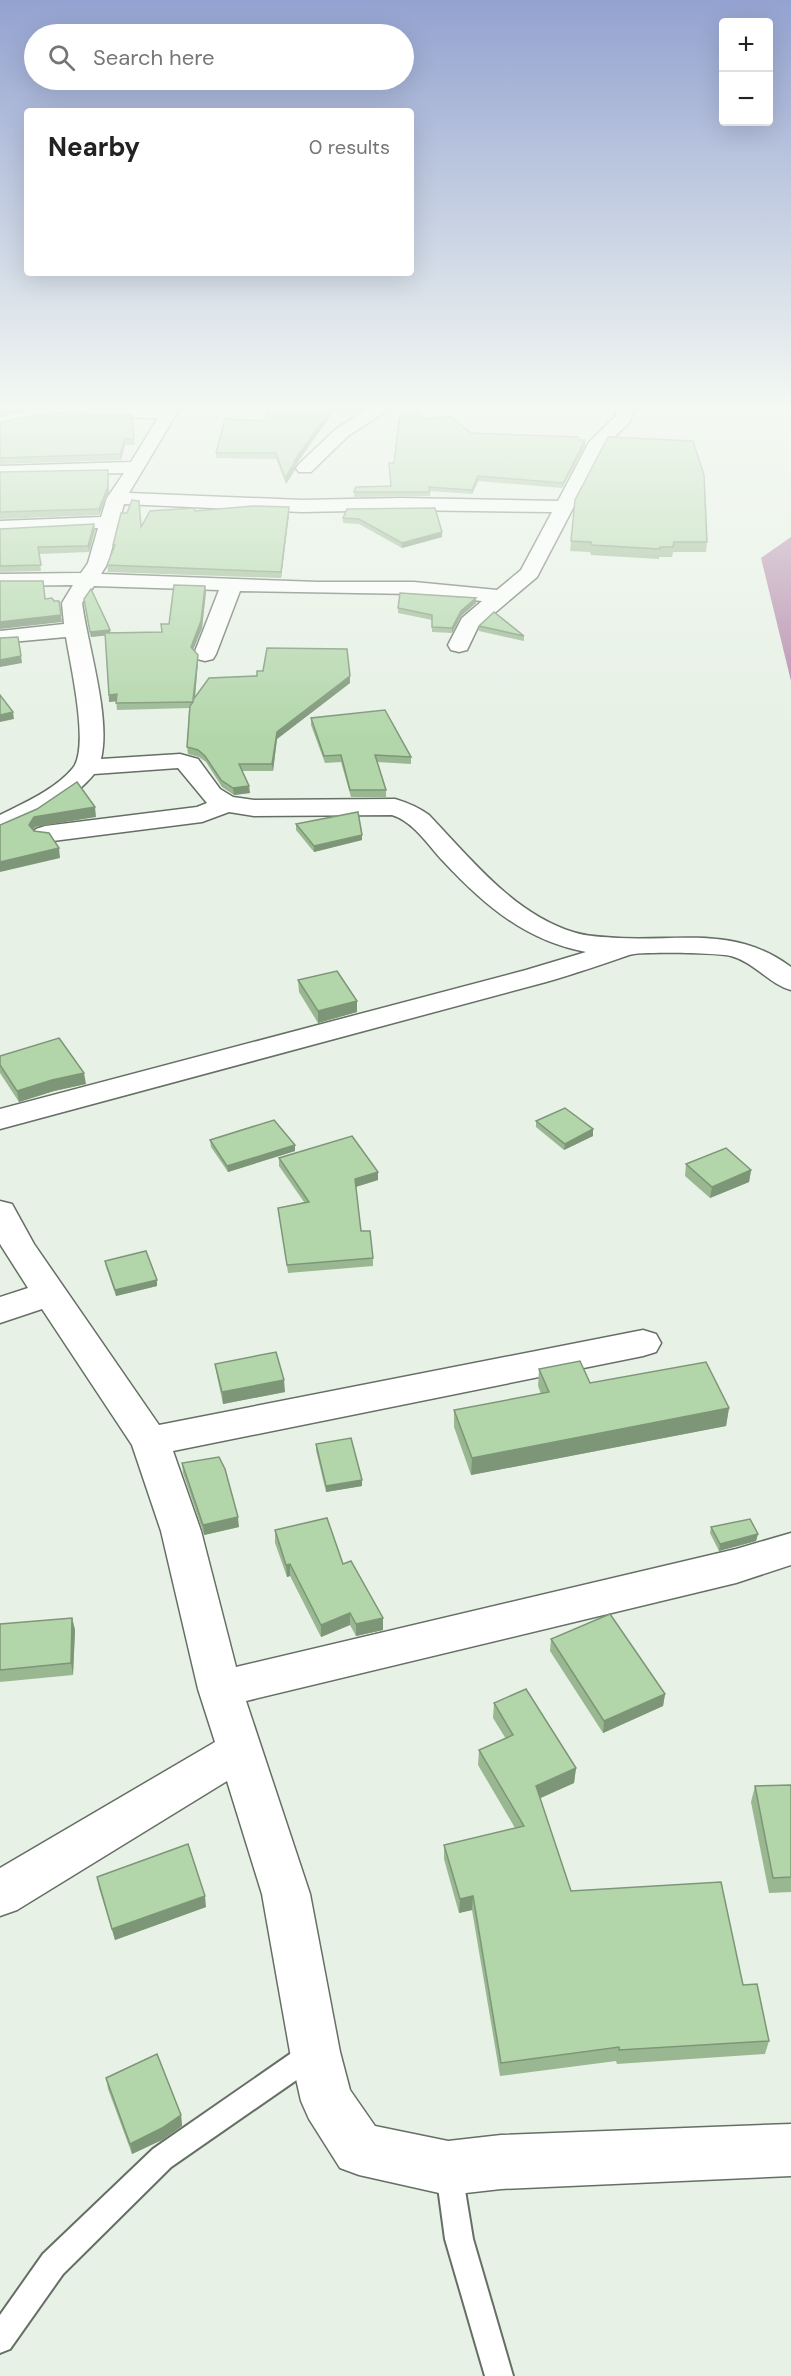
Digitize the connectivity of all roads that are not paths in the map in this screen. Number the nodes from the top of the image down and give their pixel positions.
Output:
1 (111, 517) edge
2 (559, 517) edge
3 (110, 522) junction
4 (0, 527) edge
5 (90, 579) junction
6 (0, 580) edge
7 (232, 584) junction
8 (503, 597) junction
9 (76, 629) junction
10 (0, 637) edge
11 (459, 645) dead end
12 (205, 654) dead end
13 (87, 766) junction
14 (226, 804) junction
15 (0, 825) edge
16 (45, 834) edge
17 (640, 945) junction
18 (791, 981) edge
19 (0, 1119) edge
20 (0, 1212) edge
21 (50, 1294) junction
22 (0, 1310) edge
23 (643, 1343) dead end
24 (150, 1441) junction
25 (791, 1549) edge
26 (220, 1689) junction
27 (240, 1750) junction
28 (0, 1894) edge
29 (315, 2052) junction
30 (791, 2150) edge
31 (448, 2168) junction
32 (0, 2339) edge
33 (499, 2376) edge

1 - 3 street
2 - 8 street
3 - 4 street
3 - 5 street
5 - 6 street
5 - 7 street
5 - 9 street
7 - 8 street
7 - 12 street
8 - 11 street
9 - 10 street
9 - 13 street
13 - 14 street
13 - 15 street
14 - 16 street
14 - 17 street
17 - 18 street
17 - 19 street
20 - 21 street
21 - 22 street
21 - 24 street
23 - 24 street
24 - 26 street
25 - 26 street
26 - 27 street
27 - 28 street
27 - 29 street
29 - 31 street
29 - 32 lane
30 - 31 street
31 - 33 lane

